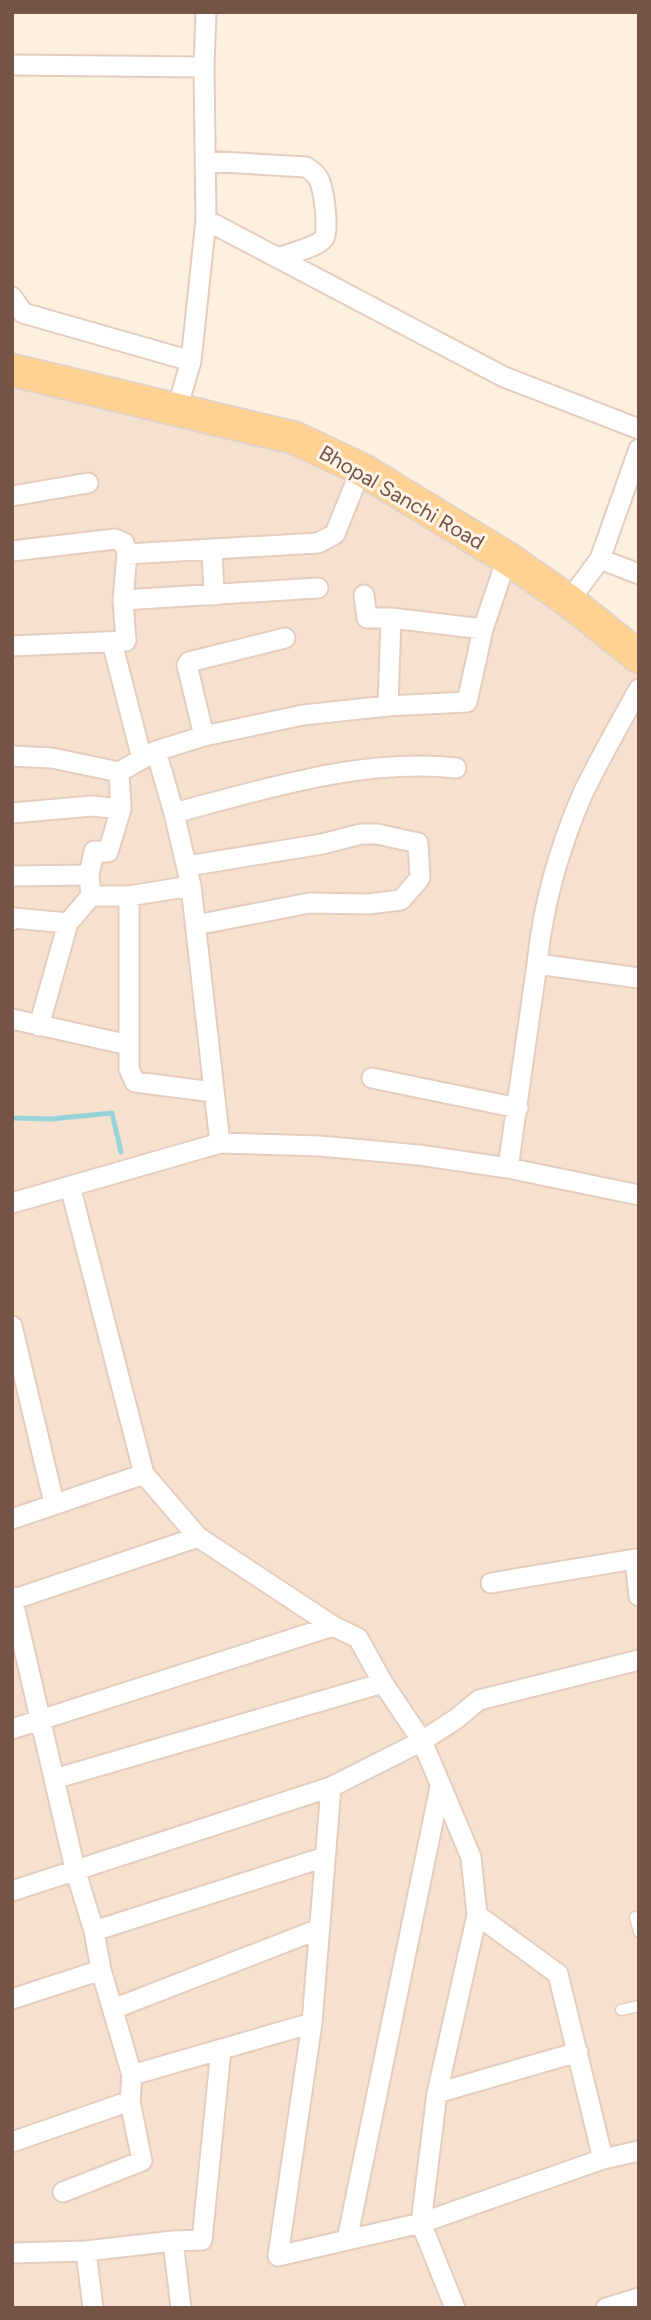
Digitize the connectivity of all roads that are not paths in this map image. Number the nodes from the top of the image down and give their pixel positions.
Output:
1 (206, 12) edge
2 (12, 65) edge
3 (204, 67) junction
4 (205, 161) junction
5 (206, 220) junction
6 (278, 258) junction
7 (12, 298) edge
8 (191, 360) junction
9 (12, 370) edge
10 (177, 409) junction
11 (639, 429) edge
12 (639, 449) edge
13 (361, 469) junction
14 (88, 483) dead end
15 (12, 496) edge
16 (212, 550) junction
17 (12, 551) edge
18 (127, 554) junction
19 (507, 558) junction
20 (600, 559) junction
21 (639, 574) edge
22 (318, 588) dead end
23 (214, 594) junction
24 (364, 595) dead end
25 (123, 600) junction
26 (569, 601) junction
27 (391, 618) junction
28 (483, 629) junction
29 (285, 638) dead end
30 (112, 642) junction
31 (12, 646) edge
32 (639, 657) edge
33 (639, 689) edge
34 (388, 706) junction
35 (204, 736) junction
36 (149, 755) junction
37 (12, 756) edge
38 (456, 768) dead end
39 (119, 772) junction
40 (121, 809) junction
41 (12, 813) edge
42 (174, 813) junction
43 (187, 866) junction
44 (89, 875) junction
45 (12, 876) edge
46 (191, 886) junction
47 (92, 896) junction
48 (130, 897) junction
49 (12, 920) edge
50 (68, 923) junction
51 (196, 925) junction
52 (537, 964) junction
53 (639, 978) edge
54 (12, 1019) edge
55 (39, 1026) junction
56 (130, 1045) junction
57 (372, 1079) dead end
58 (213, 1092) junction
59 (518, 1108) junction
60 (220, 1143) junction
61 (508, 1168) junction
62 (70, 1186) junction
63 (639, 1195) edge
64 (12, 1203) edge
65 (12, 1326) edge
66 (144, 1474) junction
67 (54, 1503) junction
68 (12, 1519) edge
69 (198, 1537) junction
70 (491, 1583) dead end
71 (639, 1596) edge
72 (13, 1599) edge
73 (333, 1626) junction
74 (639, 1660) edge
75 (383, 1683) junction
76 (41, 1720) junction
77 (12, 1729) edge
78 (422, 1741) junction
79 (54, 1779) junction
80 (331, 1787) junction
81 (440, 1787) junction
82 (325, 1857) junction
83 (75, 1869) junction
84 (12, 1891) edge
85 (477, 1915) junction
86 (635, 1917) dead end
87 (319, 1929) junction
88 (94, 1931) junction
89 (639, 1932) edge
90 (101, 1970) junction
91 (12, 1999) edge
92 (639, 2006) edge
93 (113, 2008) junction
94 (621, 2010) dead end
95 (312, 2023) junction
96 (221, 2049) junction
97 (578, 2052) junction
98 (132, 2075) junction
99 (437, 2093) junction
100 (130, 2101) junction
101 (12, 2142) edge
102 (639, 2151) edge
103 (603, 2159) junction
104 (63, 2192) dead end
105 (421, 2223) junction
106 (347, 2240) junction
107 (173, 2241) junction
108 (86, 2251) junction
109 (12, 2253) edge
110 (639, 2298) edge
111 (93, 2308) edge
112 (181, 2308) edge
113 (455, 2308) edge
114 (606, 2308) edge

1 - 3 street
2 - 3 street
3 - 4 street
4 - 5 street
4 - 6 street
5 - 6 street
5 - 8 street
6 - 11 street
7 - 8 street
8 - 10 street
9 - 10 main road, Bhopal Sanchi Road
10 - 13 main road, Bhopal Sanchi Road
12 - 20 street
13 - 16 street
13 - 19 main road, Bhopal Sanchi Road
14 - 15 street
16 - 18 street
16 - 23 street
17 - 18 street
18 - 25 street
19 - 26 main road, Bhopal Sanchi Road
19 - 28 street
20 - 21 street
20 - 26 street
22 - 23 street
23 - 25 street
24 - 27 street
25 - 30 street
26 - 32 main road, Bhopal Sanchi Road
27 - 28 street
27 - 34 street
28 - 34 street
29 - 35 street
30 - 31 street
30 - 36 street
33 - 52 street
34 - 35 street
35 - 36 street
36 - 39 street
36 - 42 street
37 - 39 street
38 - 42 street
39 - 40 street
40 - 41 street
40 - 44 street
42 - 43 street
43 - 46 street
43 - 51 street
44 - 45 street
44 - 47 street
46 - 48 street
46 - 51 street
47 - 48 street
47 - 50 street
48 - 56 street
49 - 50 street
50 - 55 street
51 - 58 street
52 - 53 street
52 - 59 street
54 - 55 street
55 - 56 street
56 - 58 street
57 - 59 street
58 - 60 street
59 - 61 street
60 - 61 street
60 - 62 street
61 - 63 street
62 - 64 street
62 - 66 street
65 - 67 street
66 - 67 street
66 - 69 street
67 - 68 street
69 - 72 street
69 - 73 street
70 - 71 street
72 - 76 street
73 - 75 street
73 - 76 street
74 - 78 street
75 - 78 street
75 - 79 street
76 - 77 street
76 - 79 street
78 - 80 street
78 - 81 street
79 - 83 street
80 - 82 street
80 - 83 street
81 - 85 street
81 - 106 street
82 - 87 street
82 - 88 street
83 - 84 street
83 - 88 street
85 - 97 street
85 - 99 street
86 - 89 lane
87 - 93 street
87 - 95 street
88 - 90 street
90 - 91 street
90 - 93 street
92 - 94 lane
93 - 98 street
95 - 96 street
95 - 106 street
96 - 98 street
96 - 107 street
97 - 99 street
97 - 103 street
98 - 100 street
99 - 105 street
100 - 101 street
100 - 104 street
102 - 103 street
103 - 105 street
105 - 106 street
105 - 113 street
107 - 108 street
107 - 112 street
108 - 109 street
108 - 111 street
110 - 114 street

